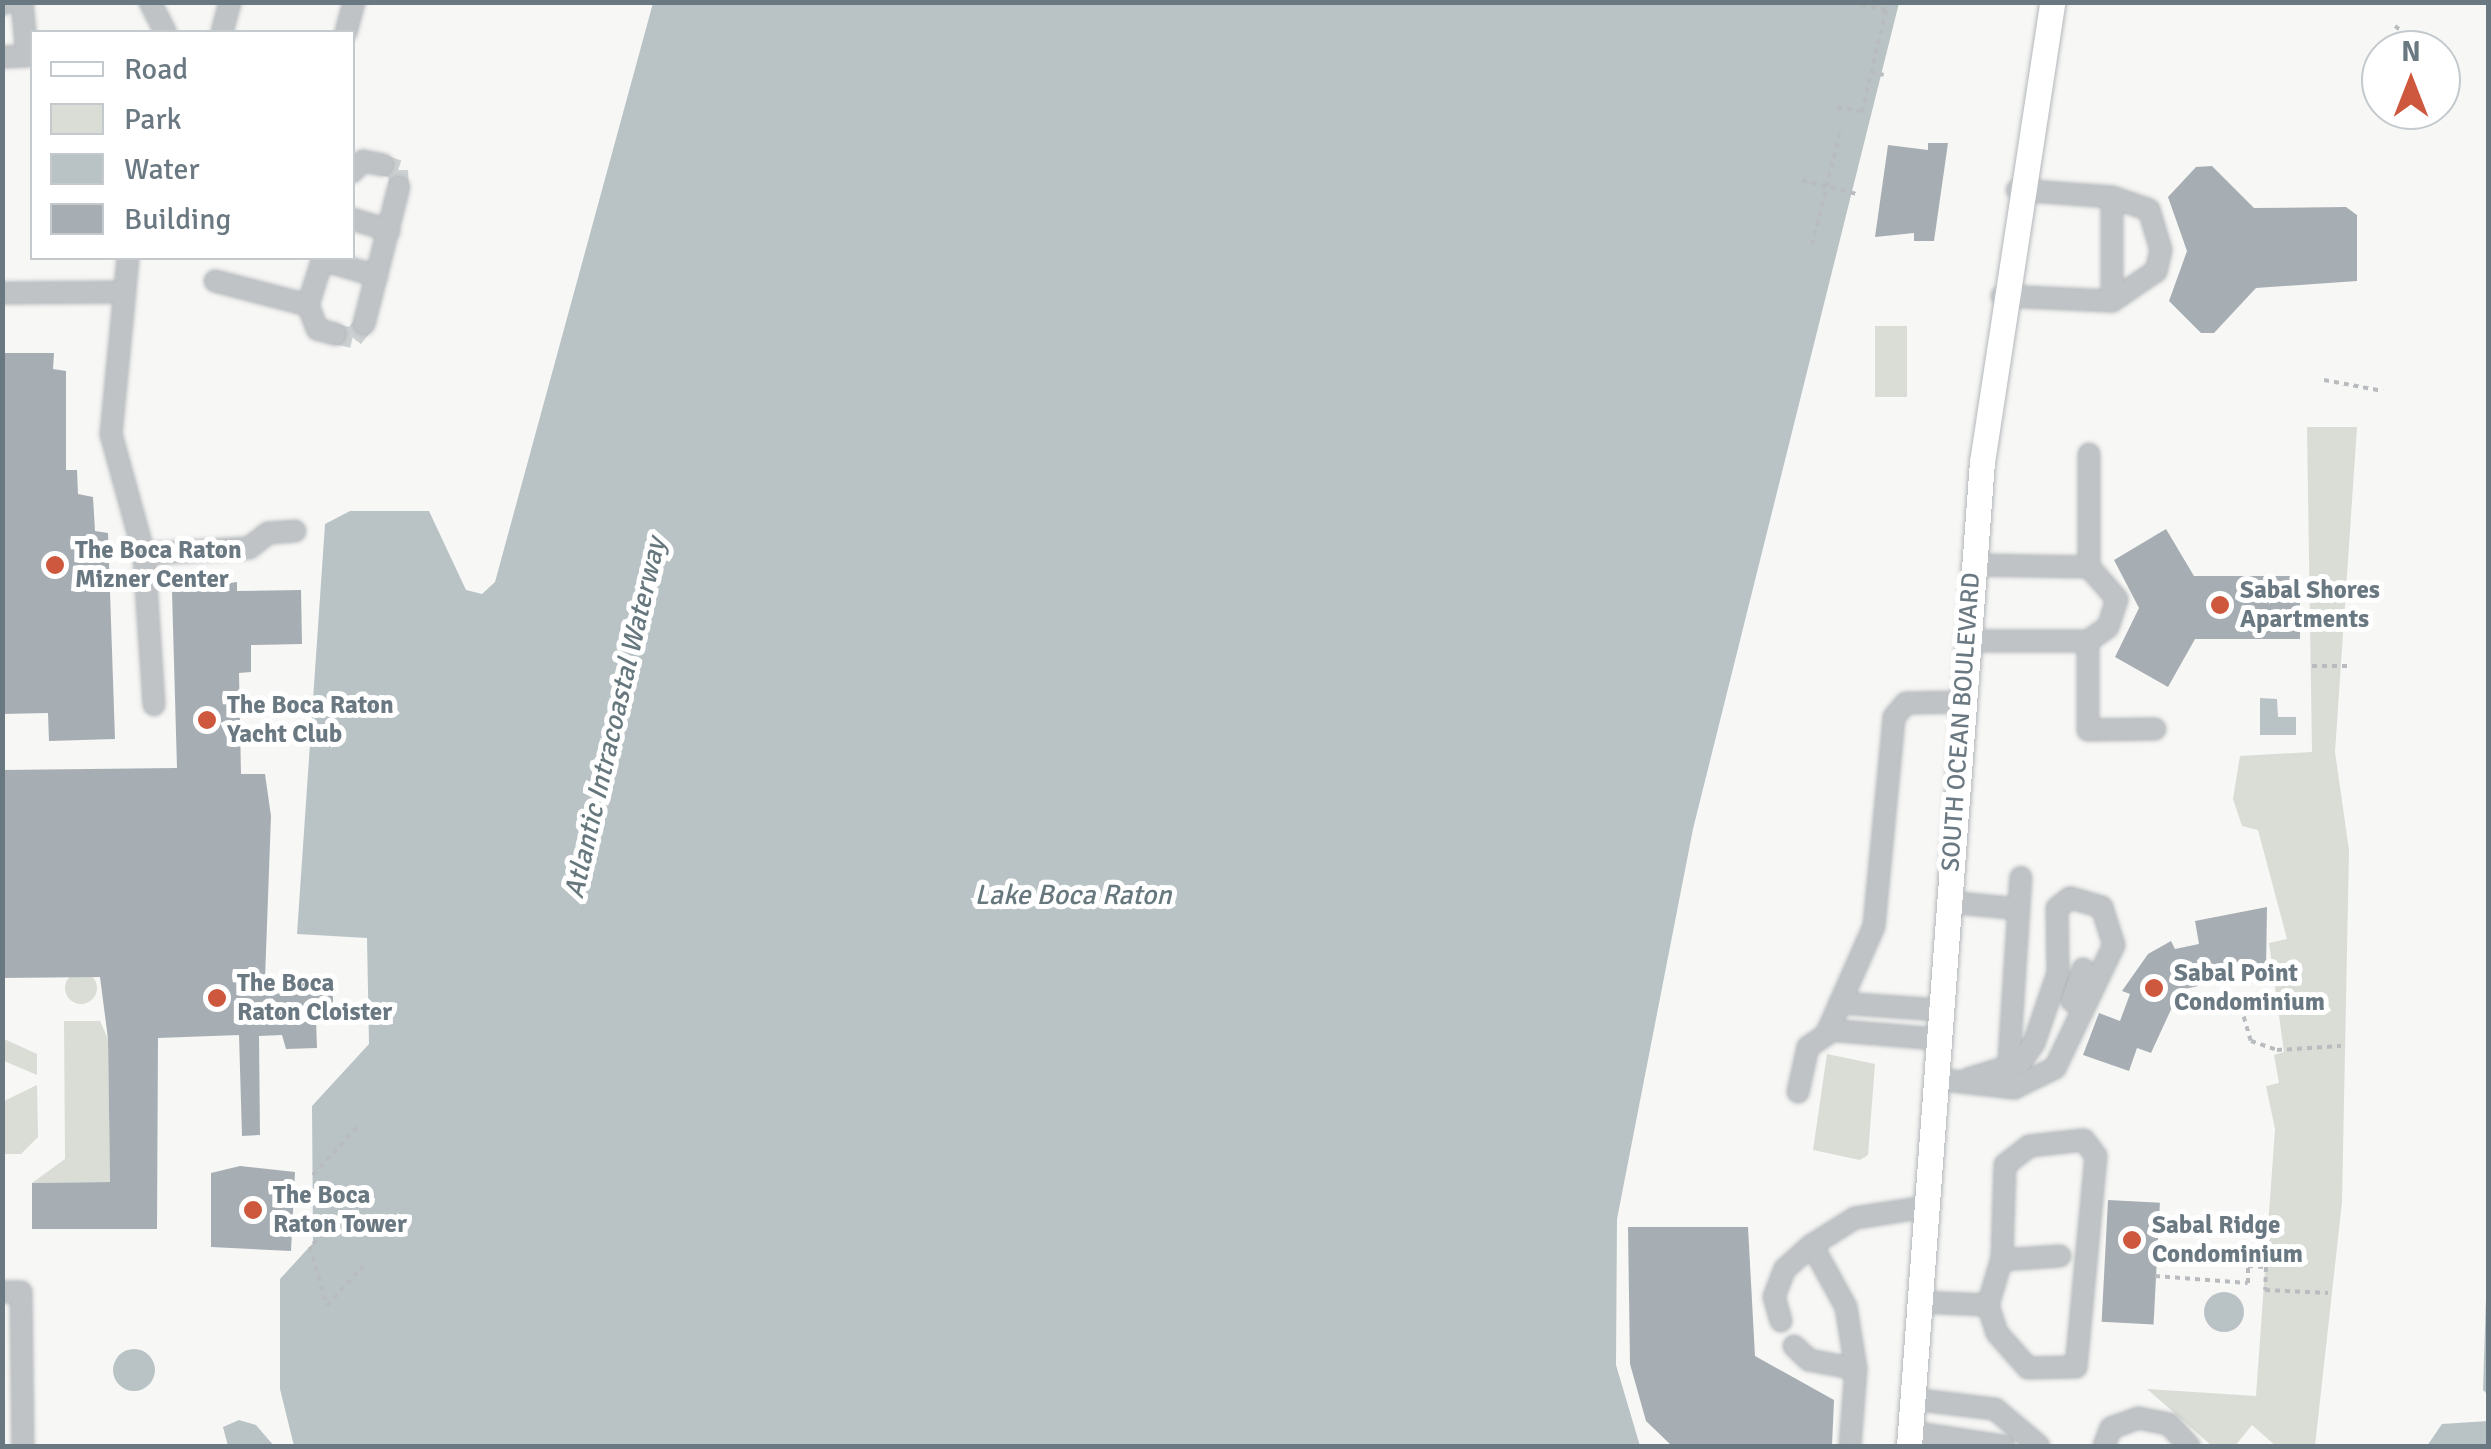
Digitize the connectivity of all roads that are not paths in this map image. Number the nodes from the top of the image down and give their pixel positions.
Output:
1 (22, 2) edge
2 (150, 2) edge
3 (230, 2) edge
4 (354, 2) edge
5 (2052, 2) edge
6 (164, 30) edge
7 (223, 30) edge
8 (347, 30) edge
9 (30, 56) edge
10 (2, 57) edge
11 (383, 166) dead end
12 (355, 169) edge
13 (399, 187) dead end
14 (2018, 190) junction
15 (2112, 197) junction
16 (355, 220) edge
17 (389, 230) junction
18 (128, 260) edge
19 (322, 260) edge
20 (325, 260) edge
21 (377, 276) junction
22 (215, 280) dead end
23 (122, 292) junction
24 (2, 293) edge
25 (2002, 296) junction
26 (2112, 301) junction
27 (308, 305) junction
28 (364, 324) dead end
29 (335, 334) dead end
30 (2089, 454) dead end
31 (296, 531) dead end
32 (144, 554) junction
33 (1973, 564) junction
34 (2089, 566) junction
35 (1967, 640) junction
36 (2088, 641) junction
37 (1962, 702) junction
38 (154, 705) dead end
39 (2155, 730) dead end
40 (2021, 877) dead end
41 (1948, 902) junction
42 (2019, 909) junction
43 (2055, 944) junction
44 (2105, 965) junction
45 (2077, 974) junction
46 (1840, 1003) junction
47 (1940, 1010) junction
48 (1828, 1030) junction
49 (1938, 1039) junction
50 (2012, 1073) junction
51 (1935, 1079) junction
52 (1798, 1092) dead end
53 (1926, 1208) junction
54 (1812, 1244) junction
55 (2060, 1256) dead end
56 (2001, 1260) junction
57 (12, 1292) edge
58 (1919, 1302) junction
59 (1988, 1305) junction
60 (1781, 1322) dead end
61 (1794, 1346) dead end
62 (1856, 1369) junction
63 (1912, 1399) junction
64 (1910, 1439) edge
65 (23, 1446) edge
66 (1850, 1446) edge
67 (2004, 1446) edge
68 (2039, 1446) edge
69 (2104, 1446) edge
70 (2190, 1446) edge

1 - 9 street
2 - 6 street
3 - 7 street
4 - 8 street
5 - 14 main road, SOUTH OCEAN BOULEVARD
9 - 10 street
11 - 12 street
13 - 17 street
14 - 15 street
14 - 25 main road, SOUTH OCEAN BOULEVARD
15 - 26 street
15 - 26 street
16 - 17 street
17 - 21 street
18 - 23 street
19 - 27 street
20 - 21 street
21 - 28 street
22 - 27 street
23 - 24 street
23 - 32 street
25 - 26 street
25 - 33 main road, SOUTH OCEAN BOULEVARD
27 - 29 street
30 - 34 street
31 - 32 street
32 - 38 street
33 - 34 street
33 - 35 main road, SOUTH OCEAN BOULEVARD
34 - 36 street
35 - 36 street
35 - 37 main road, SOUTH OCEAN BOULEVARD
36 - 39 street
37 - 41 main road, SOUTH OCEAN BOULEVARD
37 - 46 street
40 - 42 street
41 - 42 street
41 - 47 main road, SOUTH OCEAN BOULEVARD
42 - 50 street
43 - 44 street
43 - 44 street
43 - 45 street
44 - 45 street
45 - 50 street
45 - 50 street
46 - 47 street
46 - 48 street
47 - 49 main road, SOUTH OCEAN BOULEVARD
48 - 49 street
48 - 52 street
49 - 51 main road, SOUTH OCEAN BOULEVARD
50 - 51 street
51 - 53 main road, SOUTH OCEAN BOULEVARD
53 - 54 street
53 - 58 main road, SOUTH OCEAN BOULEVARD
54 - 60 street
54 - 62 street
55 - 56 street
56 - 59 street
56 - 59 street
57 - 65 street
58 - 59 street
58 - 63 main road, SOUTH OCEAN BOULEVARD
61 - 62 street
62 - 66 street
63 - 64 main road, SOUTH OCEAN BOULEVARD
63 - 68 street
64 - 67 street
69 - 70 street

